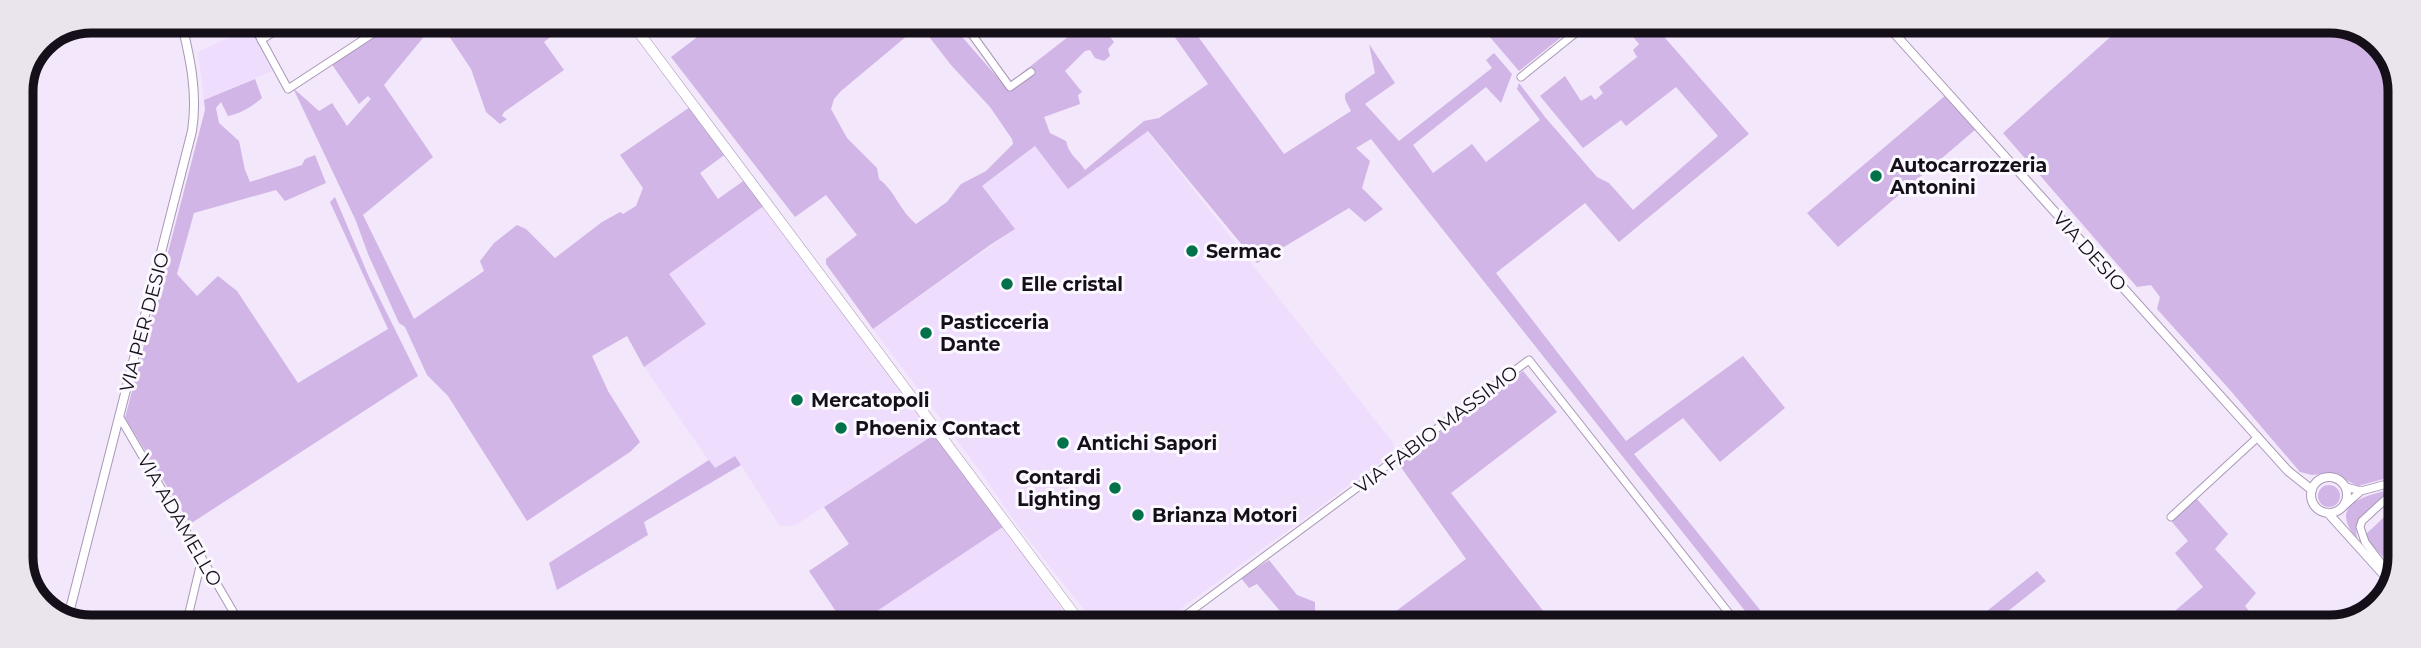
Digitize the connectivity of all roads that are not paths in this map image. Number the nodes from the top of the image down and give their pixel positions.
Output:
1 (184, 33) edge
2 (257, 33) edge
3 (272, 33) edge
4 (374, 33) edge
5 (640, 33) edge
6 (971, 33) edge
7 (1576, 33) edge
8 (1894, 33) edge
9 (261, 40) junction
10 (1031, 72) dead end
11 (1521, 77) dead end
12 (119, 415) junction
13 (2259, 438) junction
14 (2296, 477) junction
15 (2318, 481) junction
16 (2388, 484) edge
17 (2346, 487) junction
18 (2312, 490) junction
19 (2361, 491) junction
20 (2388, 497) edge
21 (2342, 508) junction
22 (2328, 513) junction
23 (2171, 517) dead end
24 (2346, 533) junction
25 (202, 557) junction
26 (2386, 572) edge
27 (2385, 574) edge
28 (70, 610) edge
29 (188, 615) edge
30 (235, 615) edge
31 (1075, 615) edge
32 (1186, 615) edge
33 (1730, 615) edge

1 - 12 street, VIA PER DESIO
2 - 9 street
3 - 9 street
4 - 9 street
5 - 31 main road
6 - 10 street
7 - 11 street
8 - 13 street, VIA DESIO
12 - 25 street, VIA ADAMELLO
12 - 28 street, VIA PER DESIO
13 - 14 street, VIA DESIO
13 - 23 street
14 - 15 street
14 - 18 street, VIA DESIO
15 - 17 street
15 - 18 street
16 - 19 street
17 - 19 street
17 - 21 street
18 - 22 street
19 - 21 street
20 - 26 street
21 - 22 street
21 - 24 street
22 - 24 street
24 - 27 street
25 - 29 street
25 - 30 street, VIA ADAMELLO
32 - 33 street, VIA FABIO MASSIMO

